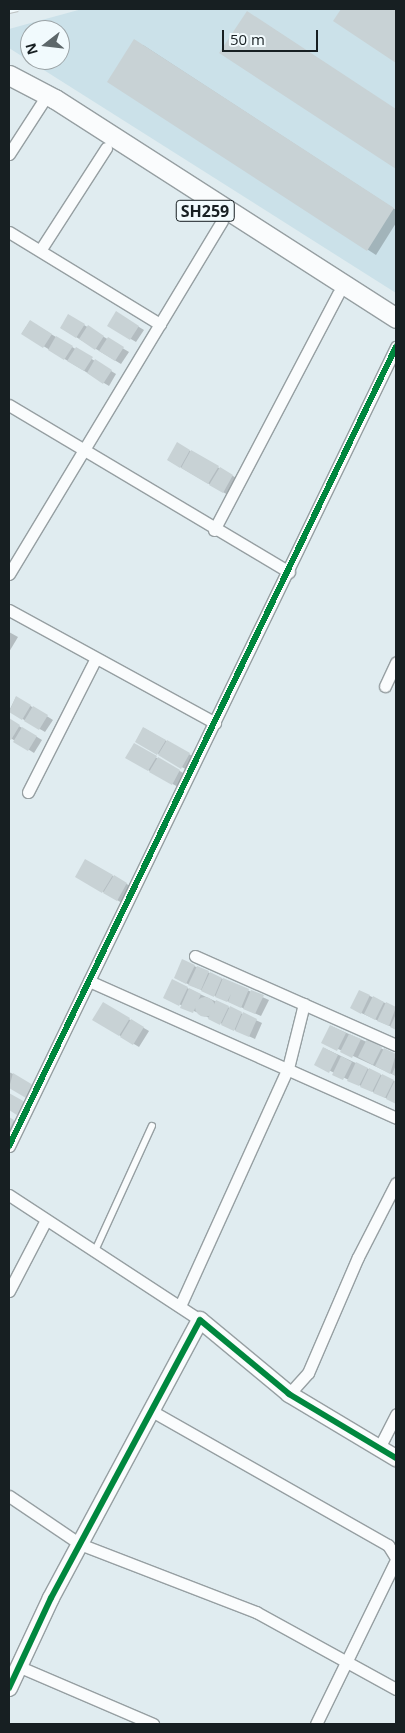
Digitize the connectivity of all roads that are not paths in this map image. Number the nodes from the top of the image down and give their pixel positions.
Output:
1 (15, 79) edge
2 (42, 103) junction
3 (106, 148) junction
4 (9, 154) edge
5 (222, 221) junction
6 (9, 232) edge
7 (41, 249) junction
8 (338, 294) junction
9 (396, 318) edge
10 (160, 324) junction
11 (396, 331) edge
12 (396, 347) edge
13 (9, 406) edge
14 (83, 452) junction
15 (214, 530) junction
16 (289, 572) junction
17 (9, 574) edge
18 (9, 610) edge
19 (95, 660) junction
20 (396, 662) edge
21 (385, 686) dead end
22 (215, 723) junction
23 (28, 792) dead end
24 (195, 956) dead end
25 (89, 982) junction
26 (304, 1004) junction
27 (396, 1045) edge
28 (288, 1068) junction
29 (396, 1118) edge
30 (152, 1126) dead end
31 (9, 1146) edge
32 (396, 1183) edge
33 (9, 1195) edge
34 (46, 1220) junction
35 (95, 1251) junction
36 (9, 1291) edge
37 (180, 1306) junction
38 (200, 1320) junction
39 (289, 1394) junction
40 (150, 1410) junction
41 (396, 1414) edge
42 (379, 1448) junction
43 (396, 1458) edge
44 (9, 1496) edge
45 (80, 1544) junction
46 (395, 1561) edge
47 (345, 1658) junction
48 (20, 1667) junction
49 (9, 1688) edge
50 (396, 1689) edge
51 (153, 1724) edge
52 (316, 1724) edge

1 - 2 main road, SH259
1 - 9 main road, SH259
2 - 3 main road, SH259
2 - 4 street
3 - 5 main road, SH259
3 - 7 street
5 - 8 main road, SH259
5 - 10 street
6 - 7 street
7 - 10 street
8 - 11 main road, SH259
8 - 15 street
10 - 14 street
12 - 16 street
13 - 14 street
14 - 15 street
14 - 17 street
15 - 16 street
16 - 22 street
18 - 19 street
19 - 22 street
19 - 23 street
20 - 21 street
22 - 25 street
24 - 26 street
25 - 28 street
25 - 31 street
26 - 27 street
26 - 28 street
28 - 29 street
28 - 37 street
30 - 35 lane
32 - 39 street
33 - 34 street
34 - 35 street
34 - 36 street
35 - 37 street
37 - 38 street
38 - 39 street
38 - 40 street
39 - 42 street
40 - 45 street
40 - 46 street
41 - 42 street
42 - 43 street
44 - 45 street
45 - 47 street
45 - 48 street
46 - 47 street
47 - 50 street
47 - 52 street
48 - 49 street
48 - 51 street

